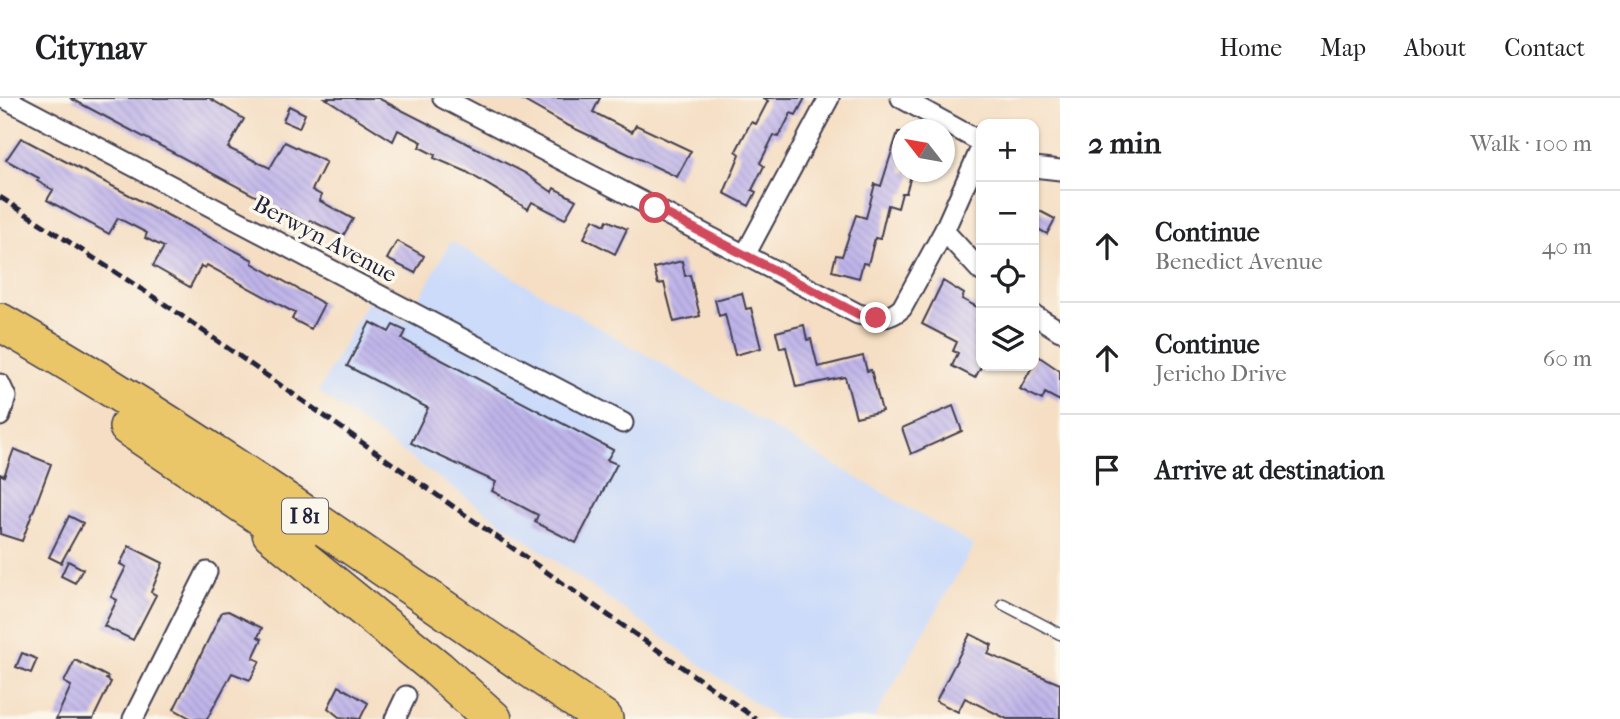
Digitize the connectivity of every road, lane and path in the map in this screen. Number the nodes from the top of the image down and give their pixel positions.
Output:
1 (4, 98) edge
2 (443, 98) edge
3 (829, 98) edge
4 (914, 101) edge
5 (976, 139) edge
6 (976, 159) edge
7 (1039, 168) edge
8 (1060, 170) edge
9 (944, 231) junction
10 (745, 256) junction
11 (976, 266) edge
12 (1039, 318) edge
13 (0, 322) edge
14 (1060, 331) edge
15 (0, 346) edge
16 (0, 384) edge
17 (0, 416) edge
18 (623, 424) dead end
19 (216, 488) junction
20 (207, 572) dead end
21 (1003, 604) dead end
22 (1060, 634) edge
23 (406, 696) dead end
24 (133, 719) edge
25 (394, 719) edge
26 (493, 719) edge
27 (558, 719) edge
28 (604, 719) edge

1 - 18 street, Berwyn Avenue
2 - 10 street
3 - 10 street
4 - 5 street
6 - 9 street
7 - 8 street
9 - 10 street
9 - 11 street
12 - 14 street
13 - 28 highway, I 81
15 - 19 highway, I 81
16 - 17 street
19 - 26 highway
19 - 27 highway, I 81
20 - 24 street
21 - 22 lane
23 - 25 street

